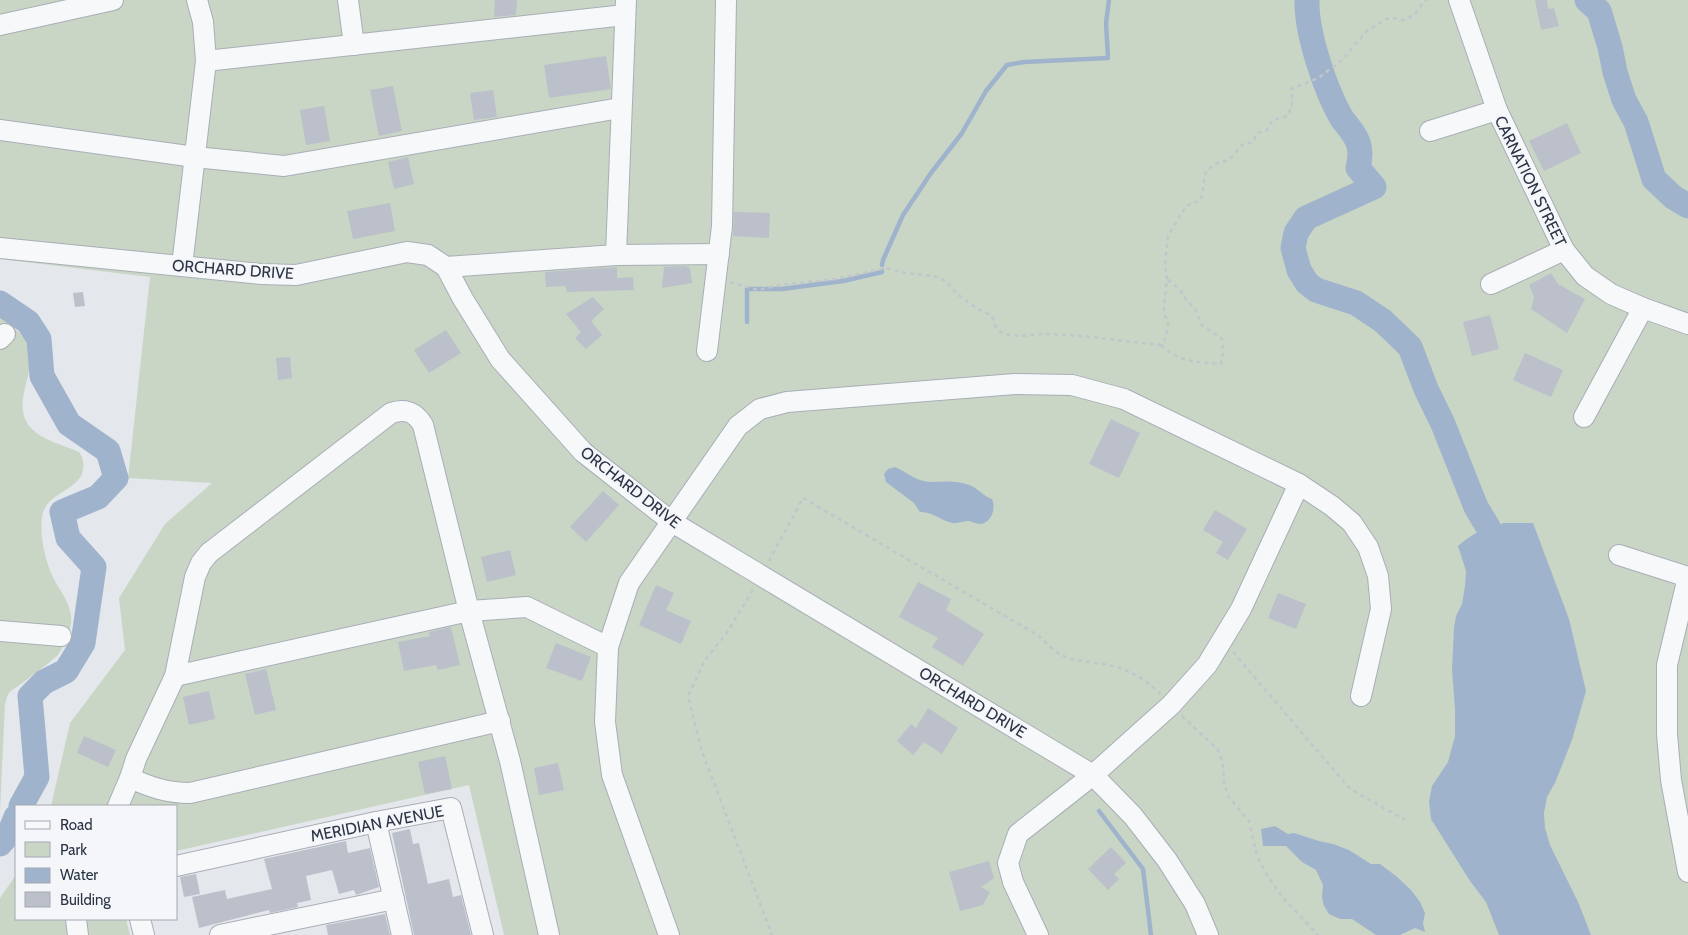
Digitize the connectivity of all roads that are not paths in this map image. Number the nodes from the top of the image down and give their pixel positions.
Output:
1 (113, 0) edge
2 (197, 0) edge
3 (348, 0) edge
4 (726, 0) edge
5 (1459, 0) edge
6 (625, 8) edge
7 (0, 25) edge
8 (354, 45) junction
9 (206, 61) junction
10 (620, 108) junction
11 (1497, 110) junction
12 (0, 130) edge
13 (1430, 131) dead end
14 (195, 157) junction
15 (0, 248) edge
16 (1564, 250) junction
17 (719, 254) junction
18 (616, 255) junction
19 (182, 266) junction
20 (446, 266) junction
21 (1491, 284) dead end
22 (1642, 308) junction
23 (1688, 324) edge
24 (707, 351) dead end
25 (1584, 416) dead end
26 (1299, 484) junction
27 (672, 522) junction
28 (1619, 555) dead end
29 (1688, 577) edge
30 (468, 611) junction
31 (0, 631) edge
32 (61, 636) dead end
33 (1681, 636) edge
34 (608, 647) junction
35 (175, 676) junction
36 (1361, 696) dead end
37 (500, 722) junction
38 (1093, 775) junction
39 (130, 778) junction
40 (118, 805) edge
41 (376, 822) junction
42 (178, 866) edge
43 (1688, 872) edge
44 (394, 899) junction
45 (76, 920) edge
46 (140, 920) edge
47 (78, 935) edge
48 (144, 935) edge
49 (220, 935) edge
50 (402, 935) edge
51 (483, 935) edge
52 (549, 935) edge
53 (669, 935) edge
54 (1038, 935) edge
55 (1208, 935) edge

1 - 7 street
2 - 9 street
3 - 8 street
4 - 17 street
5 - 11 street, CARNATION STREET
6 - 8 street
6 - 10 street
8 - 9 street
9 - 14 street
10 - 14 street
10 - 18 street
11 - 13 street
11 - 16 street, CARNATION STREET
12 - 14 street
14 - 19 street
15 - 19 street, ORCHARD DRIVE
16 - 21 street
16 - 22 street, CARNATION STREET
17 - 18 street
17 - 24 street
18 - 20 street
19 - 20 street, ORCHARD DRIVE
20 - 27 street, ORCHARD DRIVE
22 - 23 street, CARNATION STREET
22 - 25 street
26 - 27 street
26 - 36 street
26 - 38 street
27 - 34 street
27 - 38 street, ORCHARD DRIVE
28 - 29 street
29 - 33 street
30 - 34 street
30 - 35 street
30 - 35 street
30 - 37 street
31 - 32 street
33 - 43 street
34 - 53 street
35 - 39 street
37 - 39 street
37 - 52 street
38 - 54 street
38 - 55 street, ORCHARD DRIVE
39 - 40 street
41 - 42 street, MERIDIAN AVENUE
41 - 44 street
41 - 51 street, MERIDIAN AVENUE
44 - 49 street
44 - 50 street
45 - 47 street
46 - 48 street

